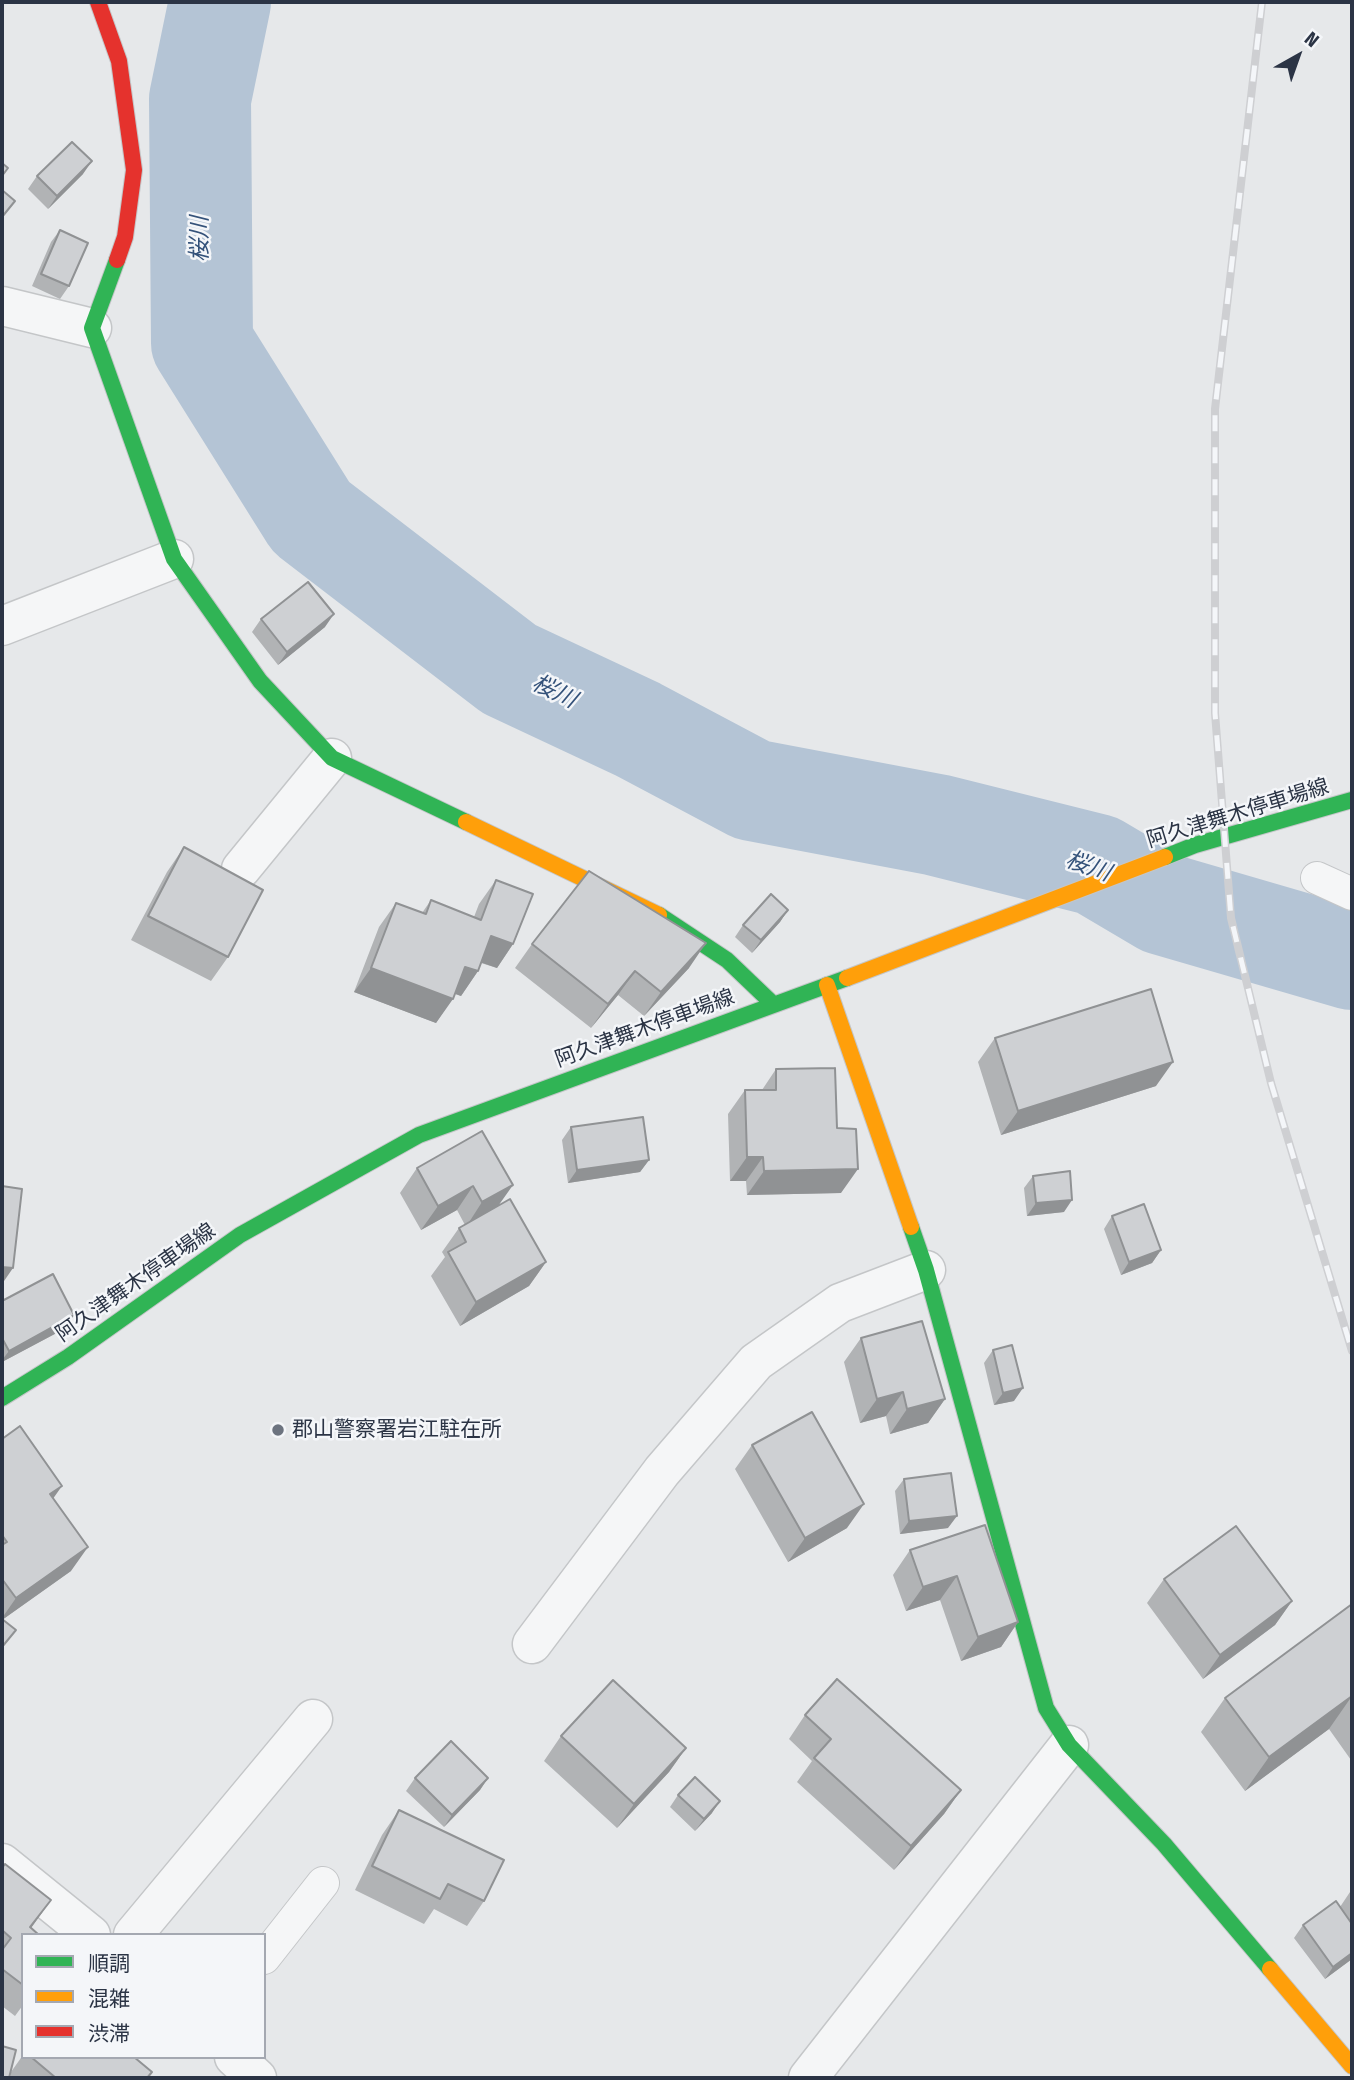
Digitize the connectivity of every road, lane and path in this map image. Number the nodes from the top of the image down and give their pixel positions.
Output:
1 (98, 2) edge
2 (2, 306) edge
3 (92, 328) junction
4 (174, 559) junction
5 (2, 626) edge
6 (332, 758) junction
7 (1352, 800) edge
8 (241, 869) dead end
9 (1317, 878) dead end
10 (1352, 894) edge
11 (827, 985) junction
12 (773, 1004) junction
13 (926, 1270) junction
14 (2, 1398) edge
15 (532, 1644) dead end
16 (313, 1719) dead end
17 (1069, 1745) junction
18 (2, 1863) edge
19 (323, 1883) dead end
20 (89, 1933) edge
21 (135, 1933) edge
22 (266, 1955) edge
23 (236, 2059) edge
24 (1352, 2066) edge
25 (257, 2078) edge
26 (808, 2078) edge

1 - 3 street
2 - 3 street
3 - 4 street
4 - 5 street
4 - 6 street
6 - 8 street
6 - 12 street
7 - 11 street, 阿久津舞木停車場線
9 - 10 lane
11 - 12 street, 阿久津舞木停車場線
11 - 13 street
12 - 14 street, 阿久津舞木停車場線
13 - 15 street
13 - 17 street
16 - 21 street
17 - 24 street
17 - 26 street
18 - 20 street
19 - 22 lane
23 - 25 street

